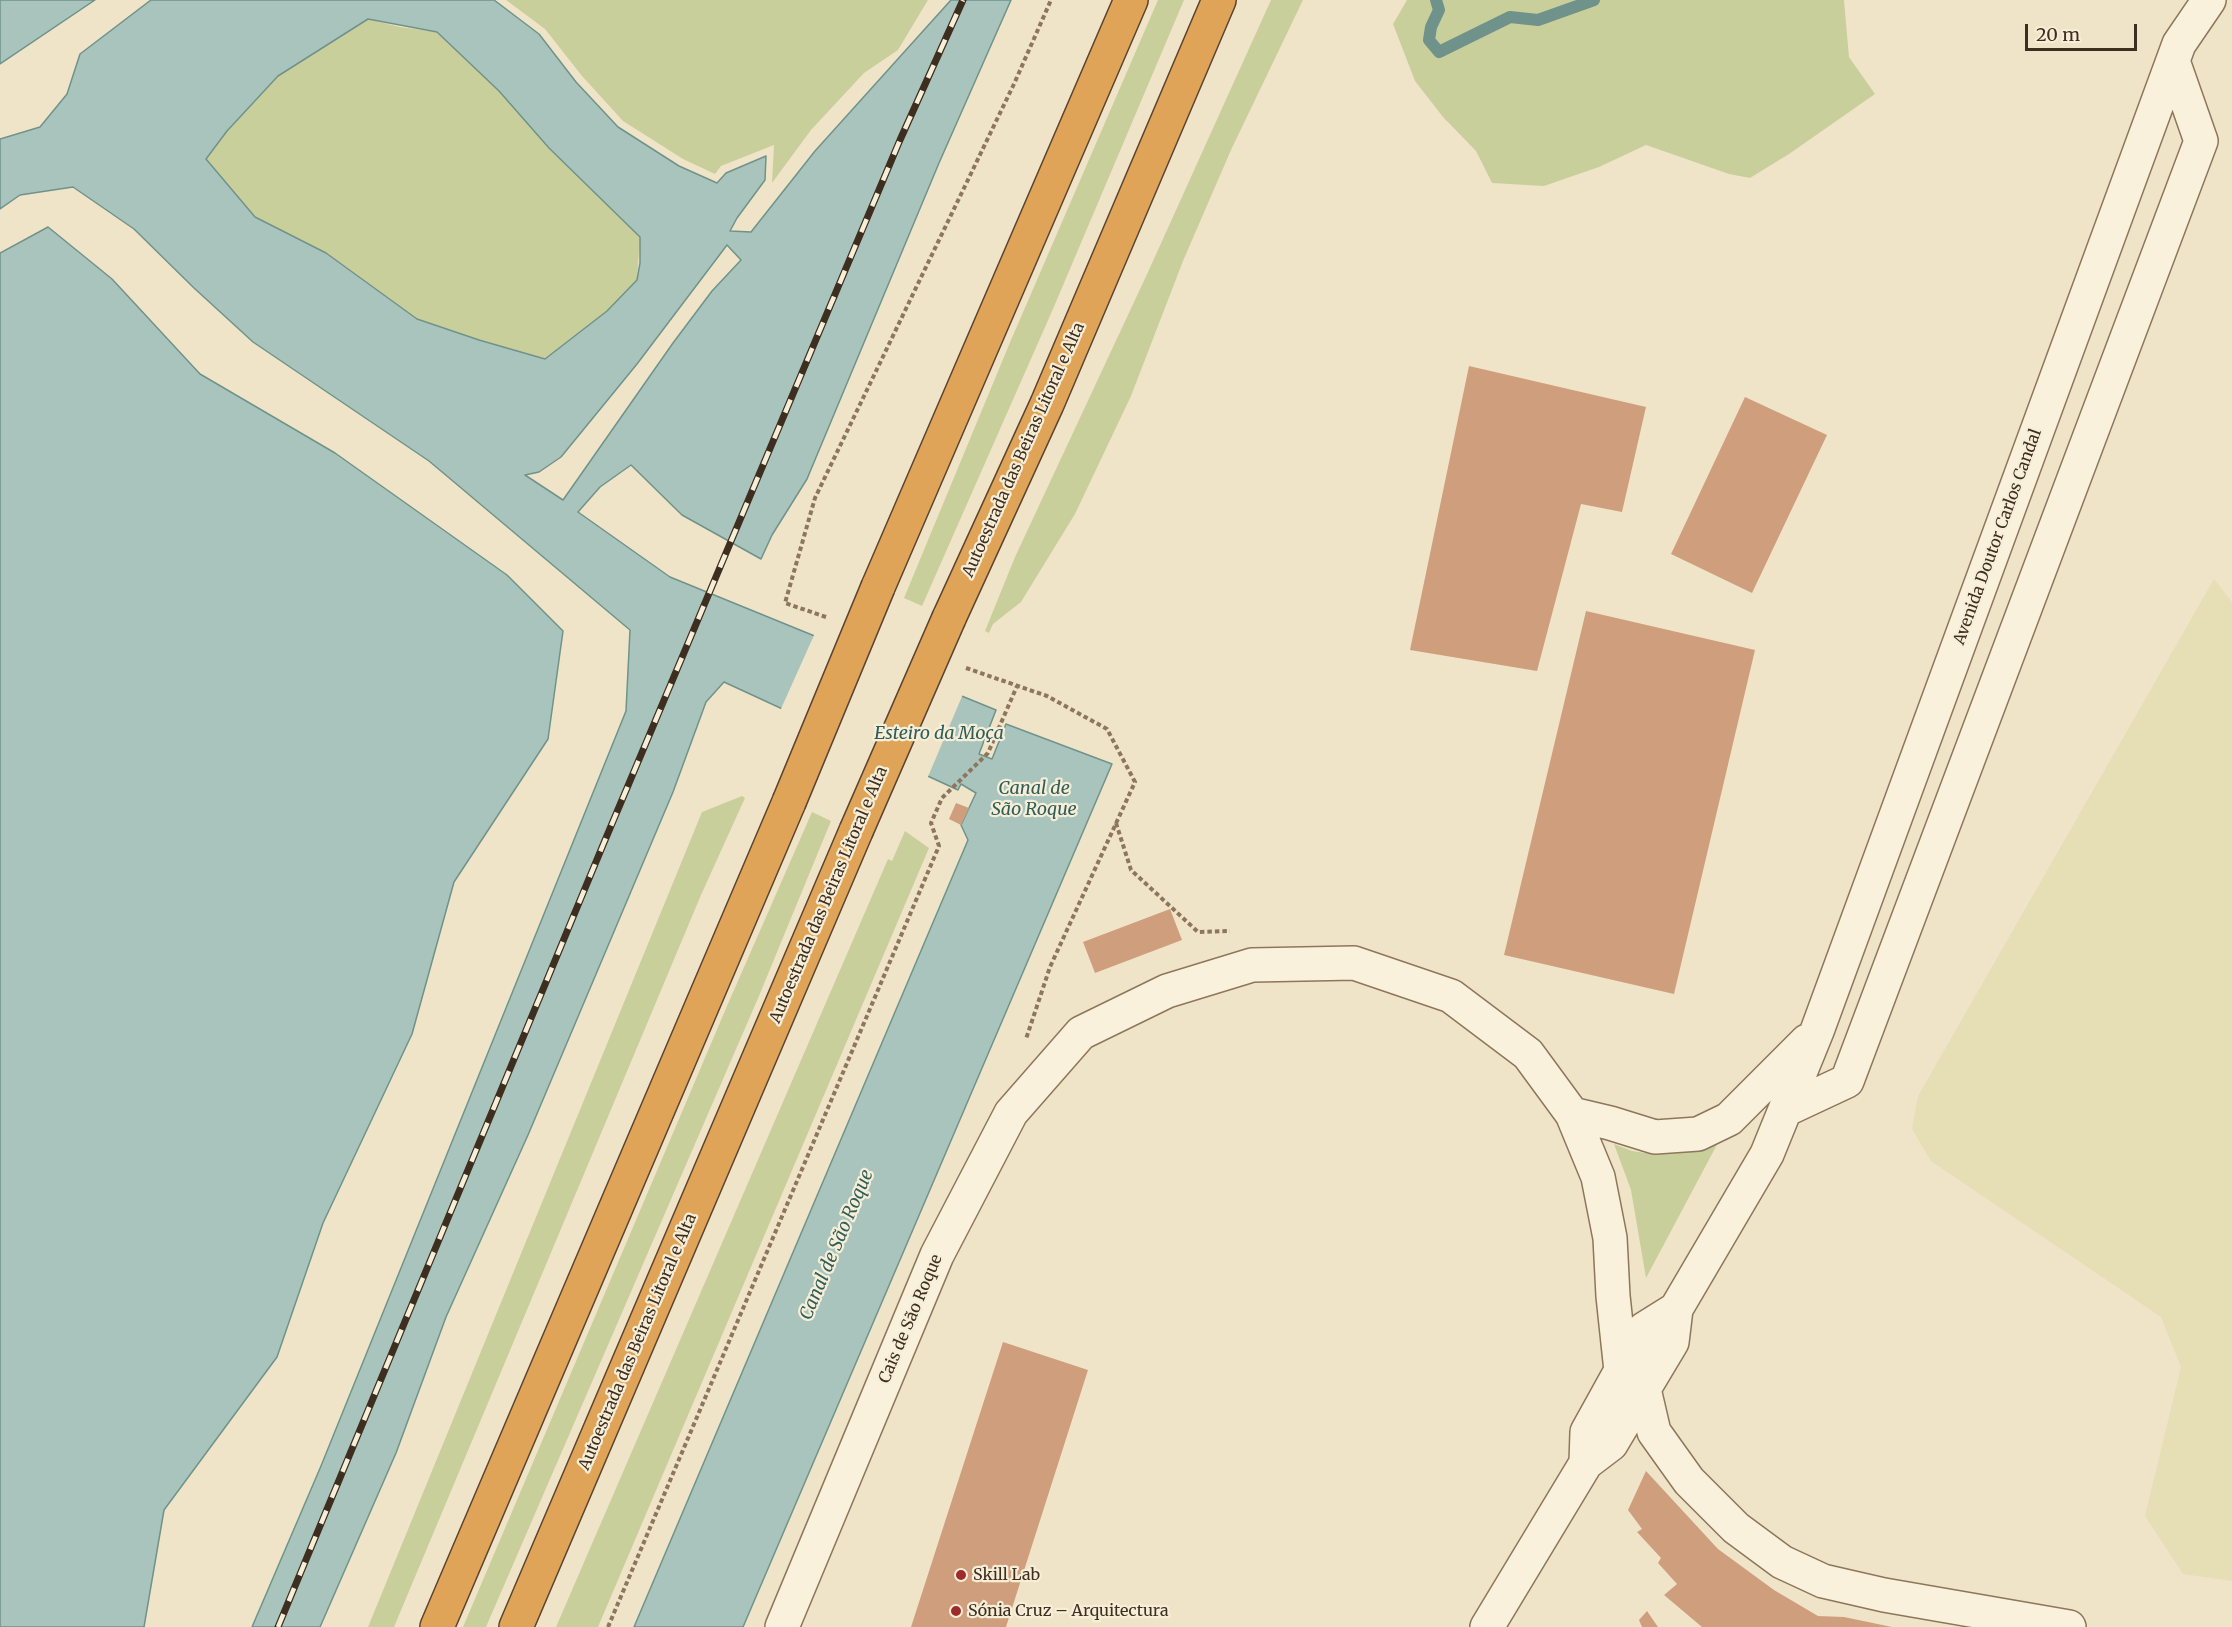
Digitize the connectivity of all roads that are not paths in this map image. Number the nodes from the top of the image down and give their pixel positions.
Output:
1 (1131, 0) edge
2 (1219, 0) edge
3 (2181, 0) edge
4 (2209, 0) edge
5 (2176, 52) junction
6 (1817, 1031) junction
7 (1785, 1110) junction
8 (1572, 1114) junction
9 (1633, 1380) junction
10 (437, 1627) edge
11 (516, 1627) edge
12 (782, 1627) edge
13 (1487, 1627) edge
14 (2069, 1627) edge

1 - 10 highway, bridge
2 - 11 highway, Autoestrada das Beiras Litoral e Alta, bridge
3 - 5 street, Avenida Doutor Carlos Candal
4 - 5 street, Avenida Doutor Carlos Candal
5 - 6 street, Avenida Doutor Carlos Candal
5 - 7 street
6 - 7 street, Avenida Doutor Carlos Candal
6 - 8 street, Avenida Doutor Carlos Candal
7 - 9 street, Avenida Doutor Carlos Candal
8 - 9 street
8 - 12 street, Cais de São Roque
9 - 13 street, Avenida Doutor Carlos Candal
9 - 14 street

